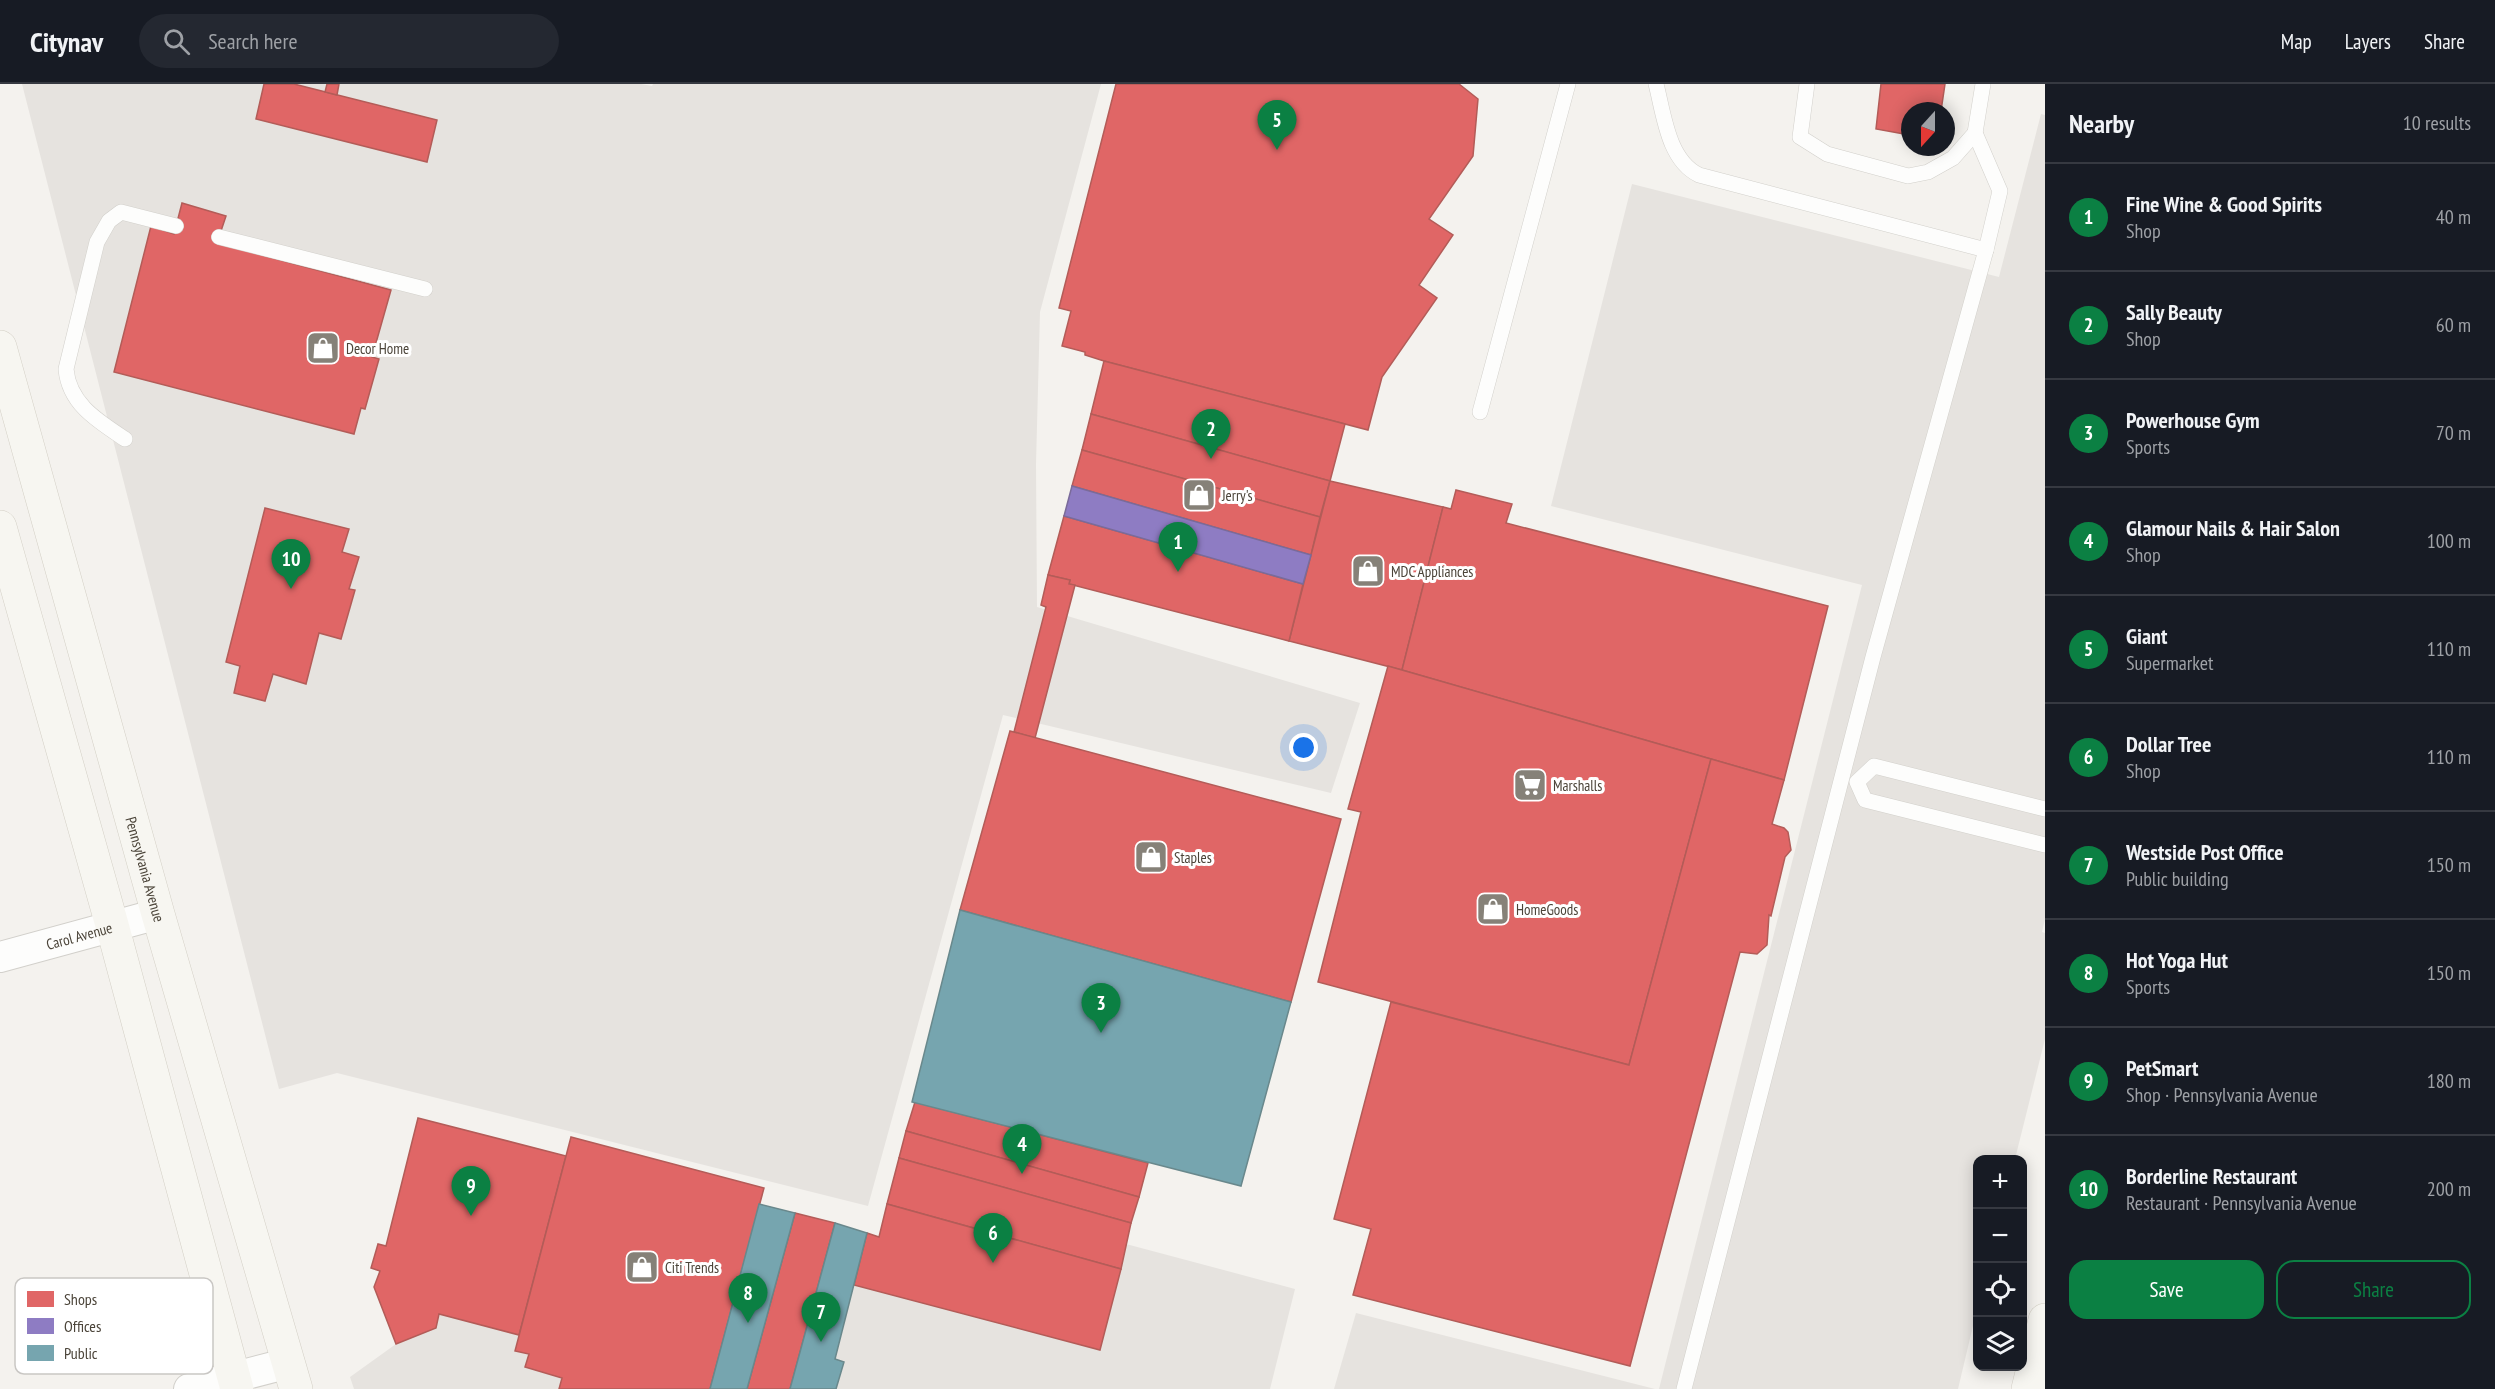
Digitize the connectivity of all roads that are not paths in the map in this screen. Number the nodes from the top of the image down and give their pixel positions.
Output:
1 (1568, 84) edge
2 (1656, 84) edge
3 (1807, 84) edge
4 (1983, 84) edge
5 (1975, 133) junction
6 (176, 226) dead end
7 (219, 237) dead end
8 (1986, 250) junction
9 (425, 289) dead end
10 (0, 347) edge
11 (1480, 412) dead end
12 (125, 439) dead end
13 (0, 527) edge
14 (2045, 809) edge
15 (2045, 844) edge
16 (158, 914) junction
17 (112, 925) junction
18 (0, 957) edge
19 (207, 1278) edge
20 (213, 1301) edge
21 (2045, 1320) edge
22 (292, 1376) edge
23 (235, 1383) edge
24 (189, 1389) edge
25 (1684, 1389) edge
26 (2028, 1389) edge

1 - 11 lane
2 - 8 lane
3 - 5 lane
4 - 5 lane
5 - 8 lane
6 - 12 lane
7 - 9 lane
8 - 25 lane
10 - 16 street, Pennsylvania Avenue
13 - 17 street
14 - 15 lane
16 - 17 street, Carol Avenue
16 - 22 street, Pennsylvania Avenue
17 - 18 street, Carol Avenue
17 - 19 street
20 - 23 street
21 - 26 street
22 - 23 street
23 - 24 street

